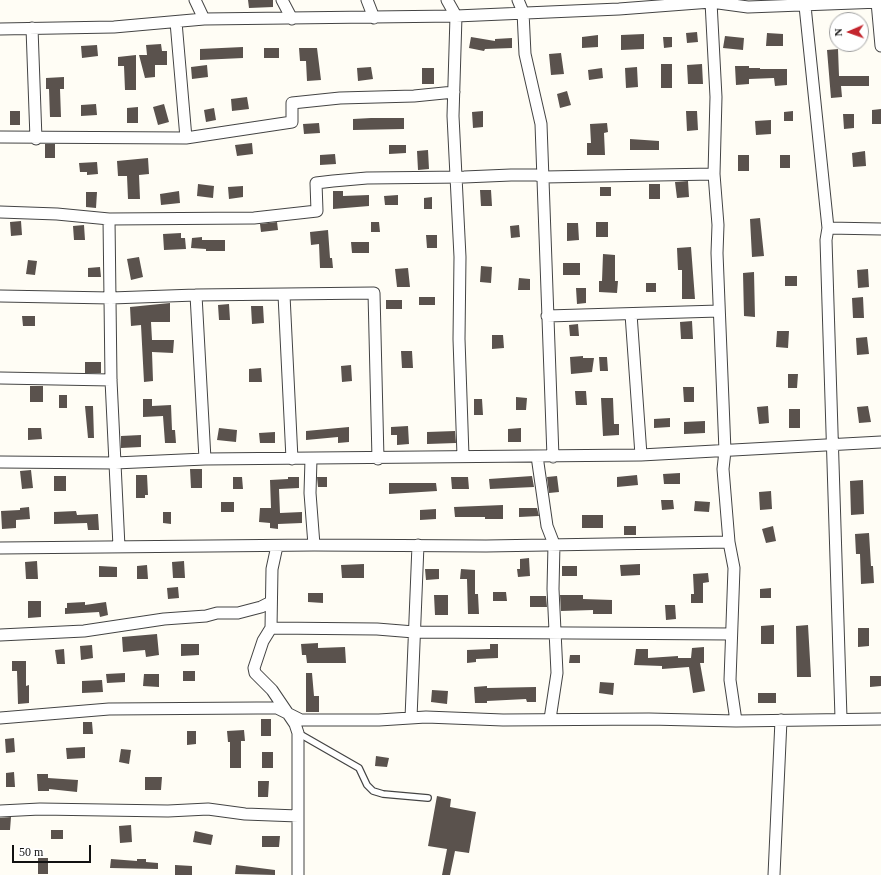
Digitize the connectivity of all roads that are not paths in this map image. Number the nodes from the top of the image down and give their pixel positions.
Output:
1 (194, 0) edge
2 (282, 0) edge
3 (367, 0) edge
4 (447, 0) edge
5 (518, 0) edge
6 (864, 1) edge
7 (718, 2) edge
8 (879, 2) edge
9 (663, 3) edge
10 (589, 5) edge
11 (805, 6) junction
12 (522, 12) junction
13 (456, 16) junction
14 (374, 18) junction
15 (204, 19) junction
16 (292, 19) junction
17 (176, 22) junction
18 (32, 28) junction
19 (0, 29) edge
20 (881, 46) edge
21 (454, 92) junction
22 (0, 137) edge
23 (36, 138) junction
24 (186, 138) junction
25 (714, 174) junction
26 (455, 176) junction
27 (544, 177) junction
28 (0, 212) edge
29 (109, 219) junction
30 (828, 228) junction
31 (881, 229) edge
32 (196, 295) junction
33 (284, 295) junction
34 (0, 296) edge
35 (111, 298) junction
36 (719, 311) junction
37 (631, 314) junction
38 (547, 316) junction
39 (0, 378) edge
40 (111, 380) junction
41 (881, 442) edge
42 (832, 444) junction
43 (725, 451) junction
44 (640, 455) junction
45 (463, 456) junction
46 (537, 456) junction
47 (553, 457) junction
48 (205, 459) junction
49 (292, 459) junction
50 (311, 459) junction
51 (378, 459) junction
52 (0, 462) edge
53 (115, 462) junction
54 (729, 542) junction
55 (314, 544) junction
56 (554, 544) junction
57 (418, 545) junction
58 (277, 546) junction
59 (119, 547) junction
60 (0, 548) edge
61 (271, 602) junction
62 (271, 628) junction
63 (414, 632) junction
64 (555, 632) junction
65 (731, 634) junction
66 (0, 635) edge
67 (287, 713) junction
68 (0, 718) edge
69 (411, 718) junction
70 (841, 718) junction
71 (550, 719) junction
72 (881, 719) edge
73 (781, 720) junction
74 (736, 721) junction
75 (298, 733) junction
76 (428, 798) dead end
77 (0, 811) edge
78 (298, 816) junction
79 (298, 875) edge
80 (774, 875) edge

1 - 15 street
2 - 16 street
3 - 14 street
4 - 13 street
5 - 12 street
6 - 8 street
6 - 11 street
7 - 9 street
7 - 11 street
7 - 25 street
8 - 20 street
9 - 10 street
10 - 12 street
11 - 30 street
12 - 13 street
12 - 27 street
13 - 14 street
13 - 21 street
14 - 16 street
15 - 16 street
15 - 17 street
17 - 18 street
17 - 24 street
18 - 19 street
18 - 23 street
21 - 24 street
21 - 26 street
22 - 23 street
23 - 24 street
25 - 27 street
25 - 36 street
26 - 27 street
26 - 29 street
26 - 45 street
27 - 38 street
28 - 29 street
29 - 35 street
30 - 31 street
30 - 42 street
32 - 33 street
32 - 35 street
32 - 48 street
33 - 49 street
33 - 51 street
34 - 35 street
35 - 40 street
36 - 37 street
36 - 43 street
37 - 38 street
37 - 44 street
38 - 47 street
39 - 40 street
40 - 53 street
41 - 42 street
42 - 43 street
42 - 70 street
43 - 44 street
43 - 54 street
44 - 47 street
45 - 46 street
45 - 51 street
46 - 47 street
46 - 56 street
48 - 49 street
48 - 53 street
49 - 50 street
50 - 51 street
50 - 55 street
52 - 53 street
53 - 59 street
54 - 56 street
54 - 65 street
55 - 57 street
55 - 58 street
56 - 57 street
56 - 64 street
57 - 63 street
58 - 59 street
58 - 61 street
59 - 60 street
61 - 62 street
61 - 66 street
62 - 63 street
62 - 67 street
63 - 64 street
63 - 69 street
64 - 65 street
64 - 71 street
65 - 74 street
67 - 68 street
67 - 69 street
67 - 75 street
69 - 71 street
70 - 72 street
70 - 73 street
71 - 74 street
73 - 74 street
73 - 80 street
75 - 76 lane
75 - 78 street
77 - 78 street
78 - 79 street

